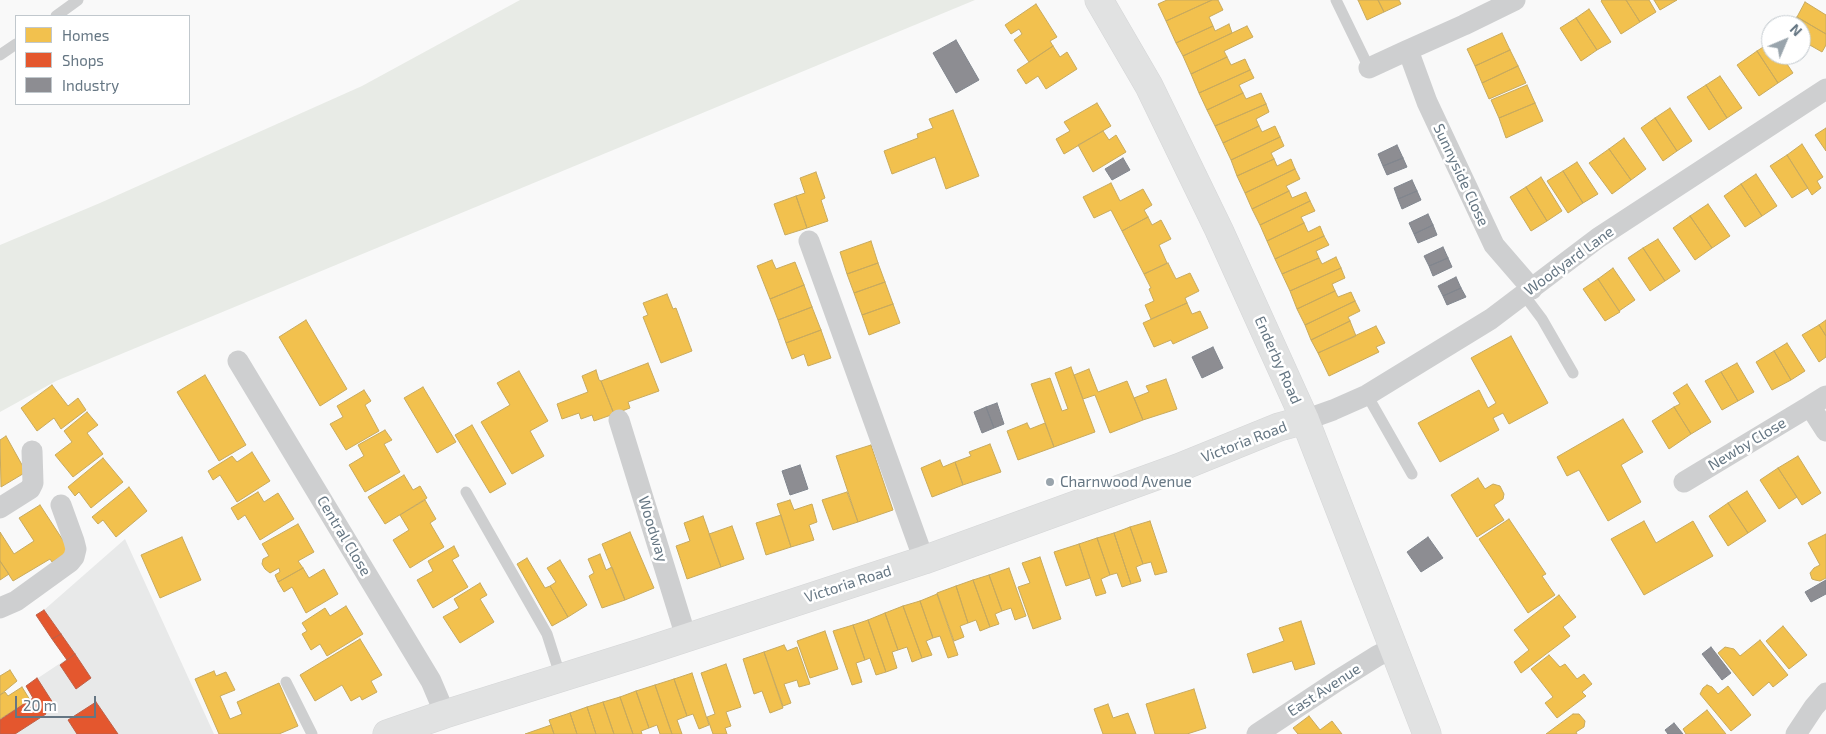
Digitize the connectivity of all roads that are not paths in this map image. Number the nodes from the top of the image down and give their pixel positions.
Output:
1 (78, 0) edge
2 (1099, 0) edge
3 (1336, 0) edge
4 (1515, 0) edge
5 (57, 15) edge
6 (15, 45) edge
7 (1408, 50) junction
8 (0, 55) edge
9 (1369, 68) joint
10 (1826, 89) edge
11 (809, 241) dead end
12 (1528, 292) junction
13 (238, 361) dead end
14 (1573, 373) dead end
15 (1367, 395) junction
16 (1818, 401) edge
17 (619, 420) dead end
18 (1305, 420) junction
19 (1826, 431) edge
20 (32, 452) dead end
21 (1412, 474) dead end
22 (1684, 482) dead end
23 (466, 492) dead end
24 (61, 505) dead end
25 (0, 508) edge
26 (924, 560) junction
27 (0, 608) edge
28 (686, 637) junction
29 (1393, 648) junction
30 (561, 678) junction
31 (286, 682) dead end
32 (1822, 705) edge
33 (445, 714) junction
34 (312, 734) edge
35 (387, 734) edge
36 (1257, 734) edge
37 (1427, 734) edge
38 (1796, 734) edge

1 - 5 lane
2 - 18 street, Enderby Road
3 - 9 lane
4 - 7 street
6 - 8 lane
7 - 9 street
7 - 12 street, Sunnyside Close
10 - 12 street, Woodyard Lane
11 - 26 street
12 - 14 lane
12 - 15 street, Woodyard Lane
13 - 33 street, Central Close
15 - 18 street, Woodyard Lane
15 - 21 lane
16 - 19 street, Newby Close
16 - 22 street, Newby Close
17 - 28 street, Woodway
18 - 26 street, Victoria Road
18 - 29 street, Enderby Road
20 - 25 street
23 - 30 lane
24 - 27 street
26 - 28 street, Victoria Road
28 - 30 street, Victoria Road
29 - 36 street, East Avenue
29 - 37 street, Enderby Road
30 - 33 street, Victoria Road
31 - 34 lane
32 - 38 street
33 - 35 street, Victoria Road

